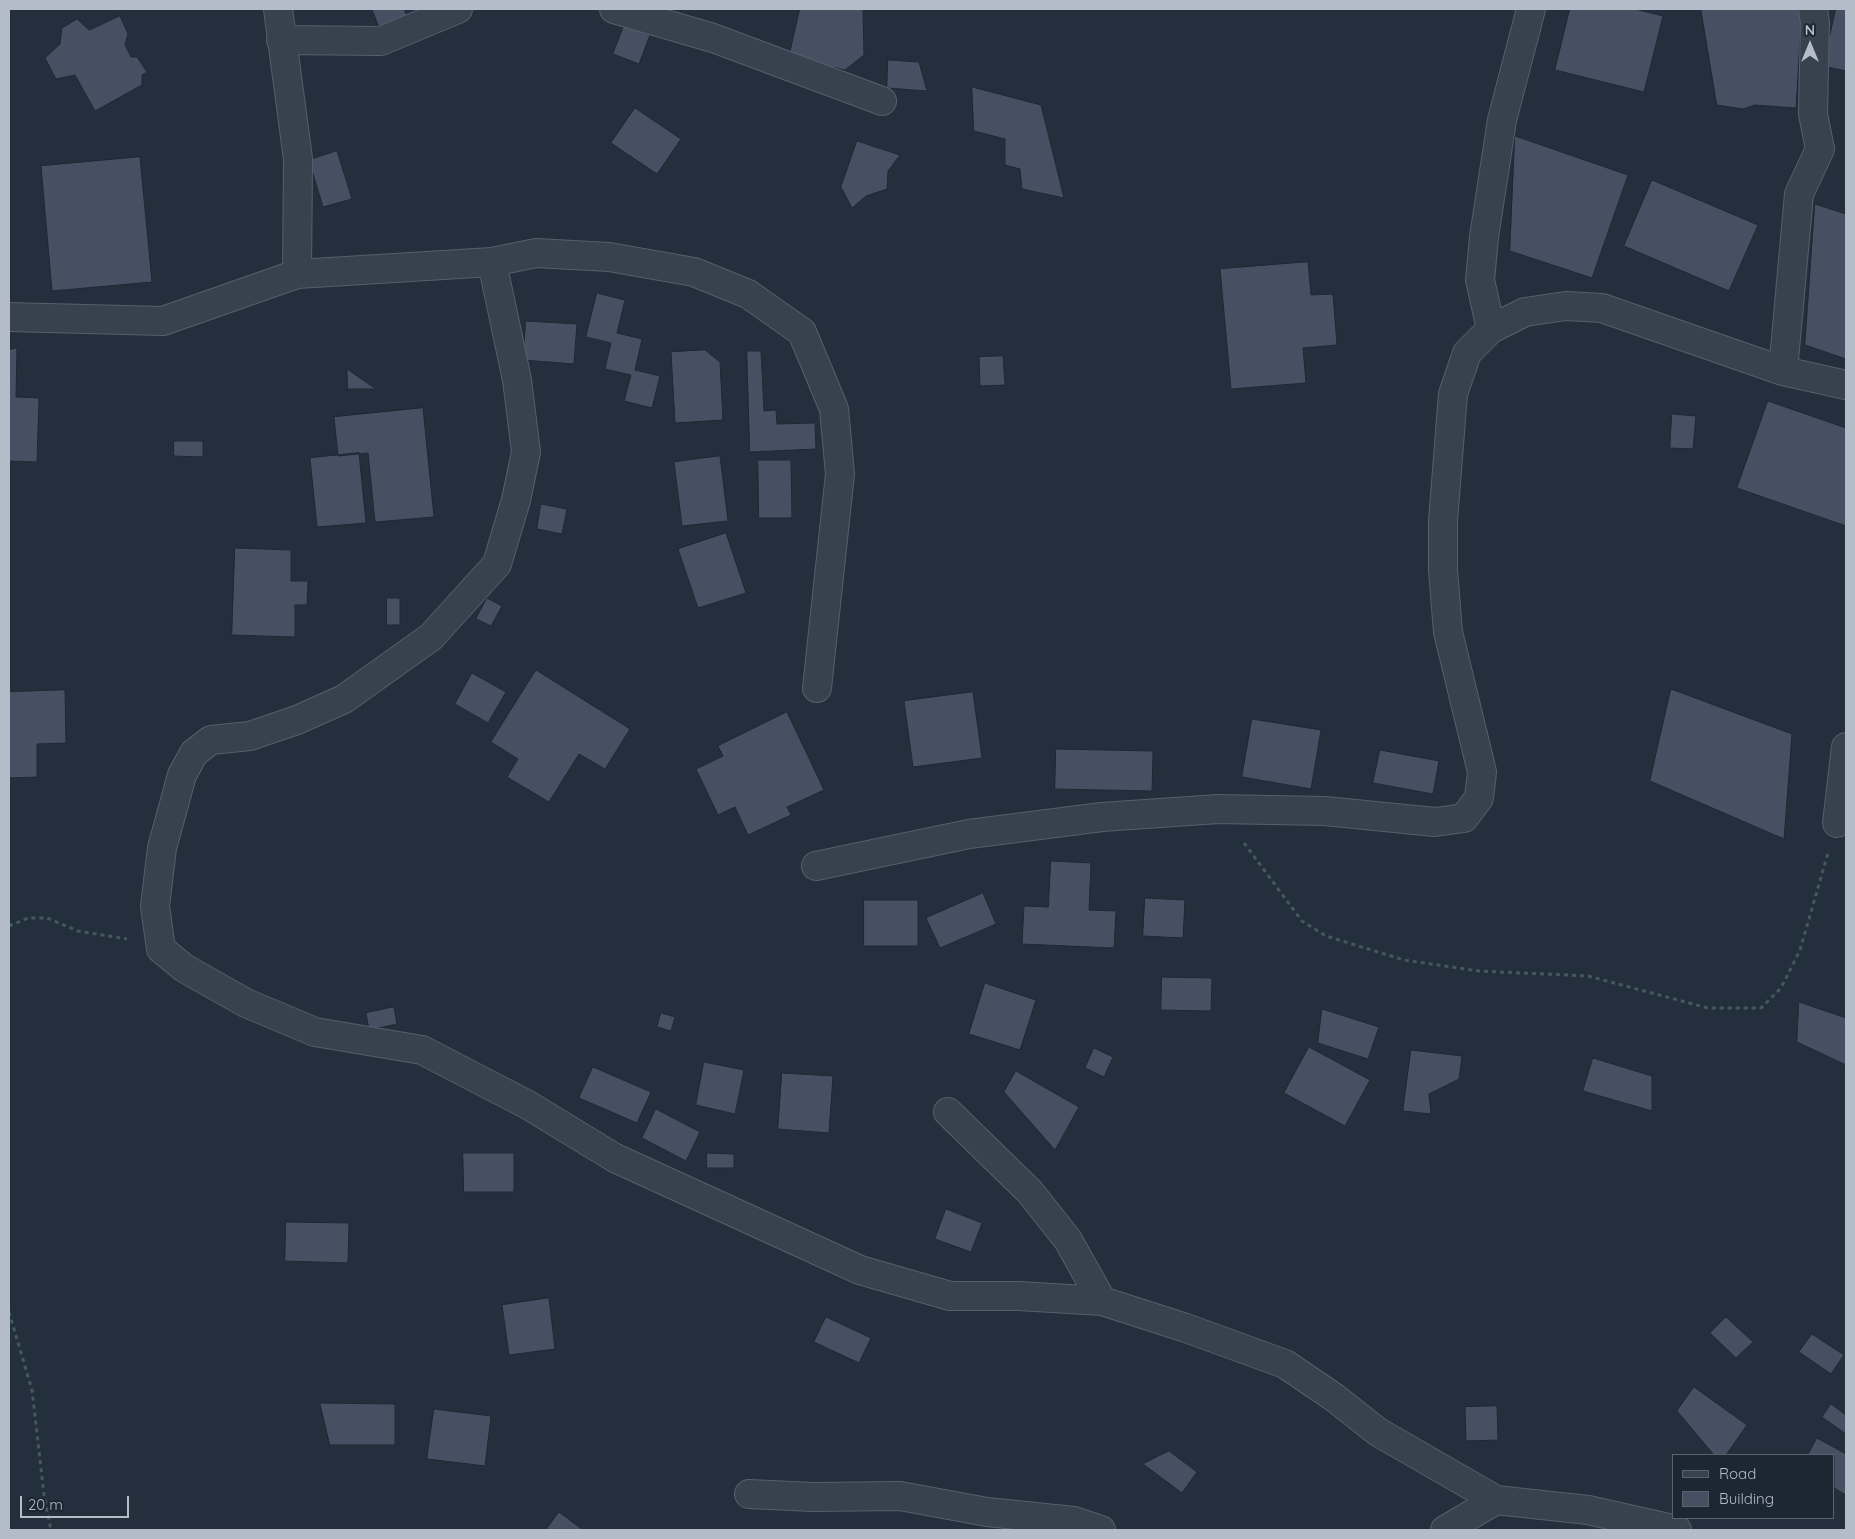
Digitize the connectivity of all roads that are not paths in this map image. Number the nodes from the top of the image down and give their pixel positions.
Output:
1 (278, 9) edge
2 (458, 9) edge
3 (614, 9) edge
4 (1531, 9) edge
5 (1813, 9) edge
6 (281, 40) junction
7 (882, 101) dead end
8 (492, 262) junction
9 (298, 274) junction
10 (9, 317) edge
11 (1491, 329) junction
12 (1783, 371) junction
13 (1846, 385) edge
14 (817, 688) dead end
15 (1846, 747) edge
16 (1837, 823) road end
17 (816, 866) dead end
18 (948, 1112) dead end
19 (1102, 1301) junction
20 (748, 1494) dead end
21 (1496, 1500) junction
22 (1101, 1530) edge
23 (1445, 1530) edge
24 (1677, 1530) edge

1 - 6 street
2 - 6 street
3 - 7 street
4 - 11 street
5 - 12 street
6 - 9 street
8 - 9 street
8 - 14 street
8 - 19 street
9 - 10 street
11 - 12 street
11 - 17 street
12 - 13 street
15 - 16 street
18 - 19 street
19 - 21 street
20 - 22 street
21 - 23 street
21 - 24 street

